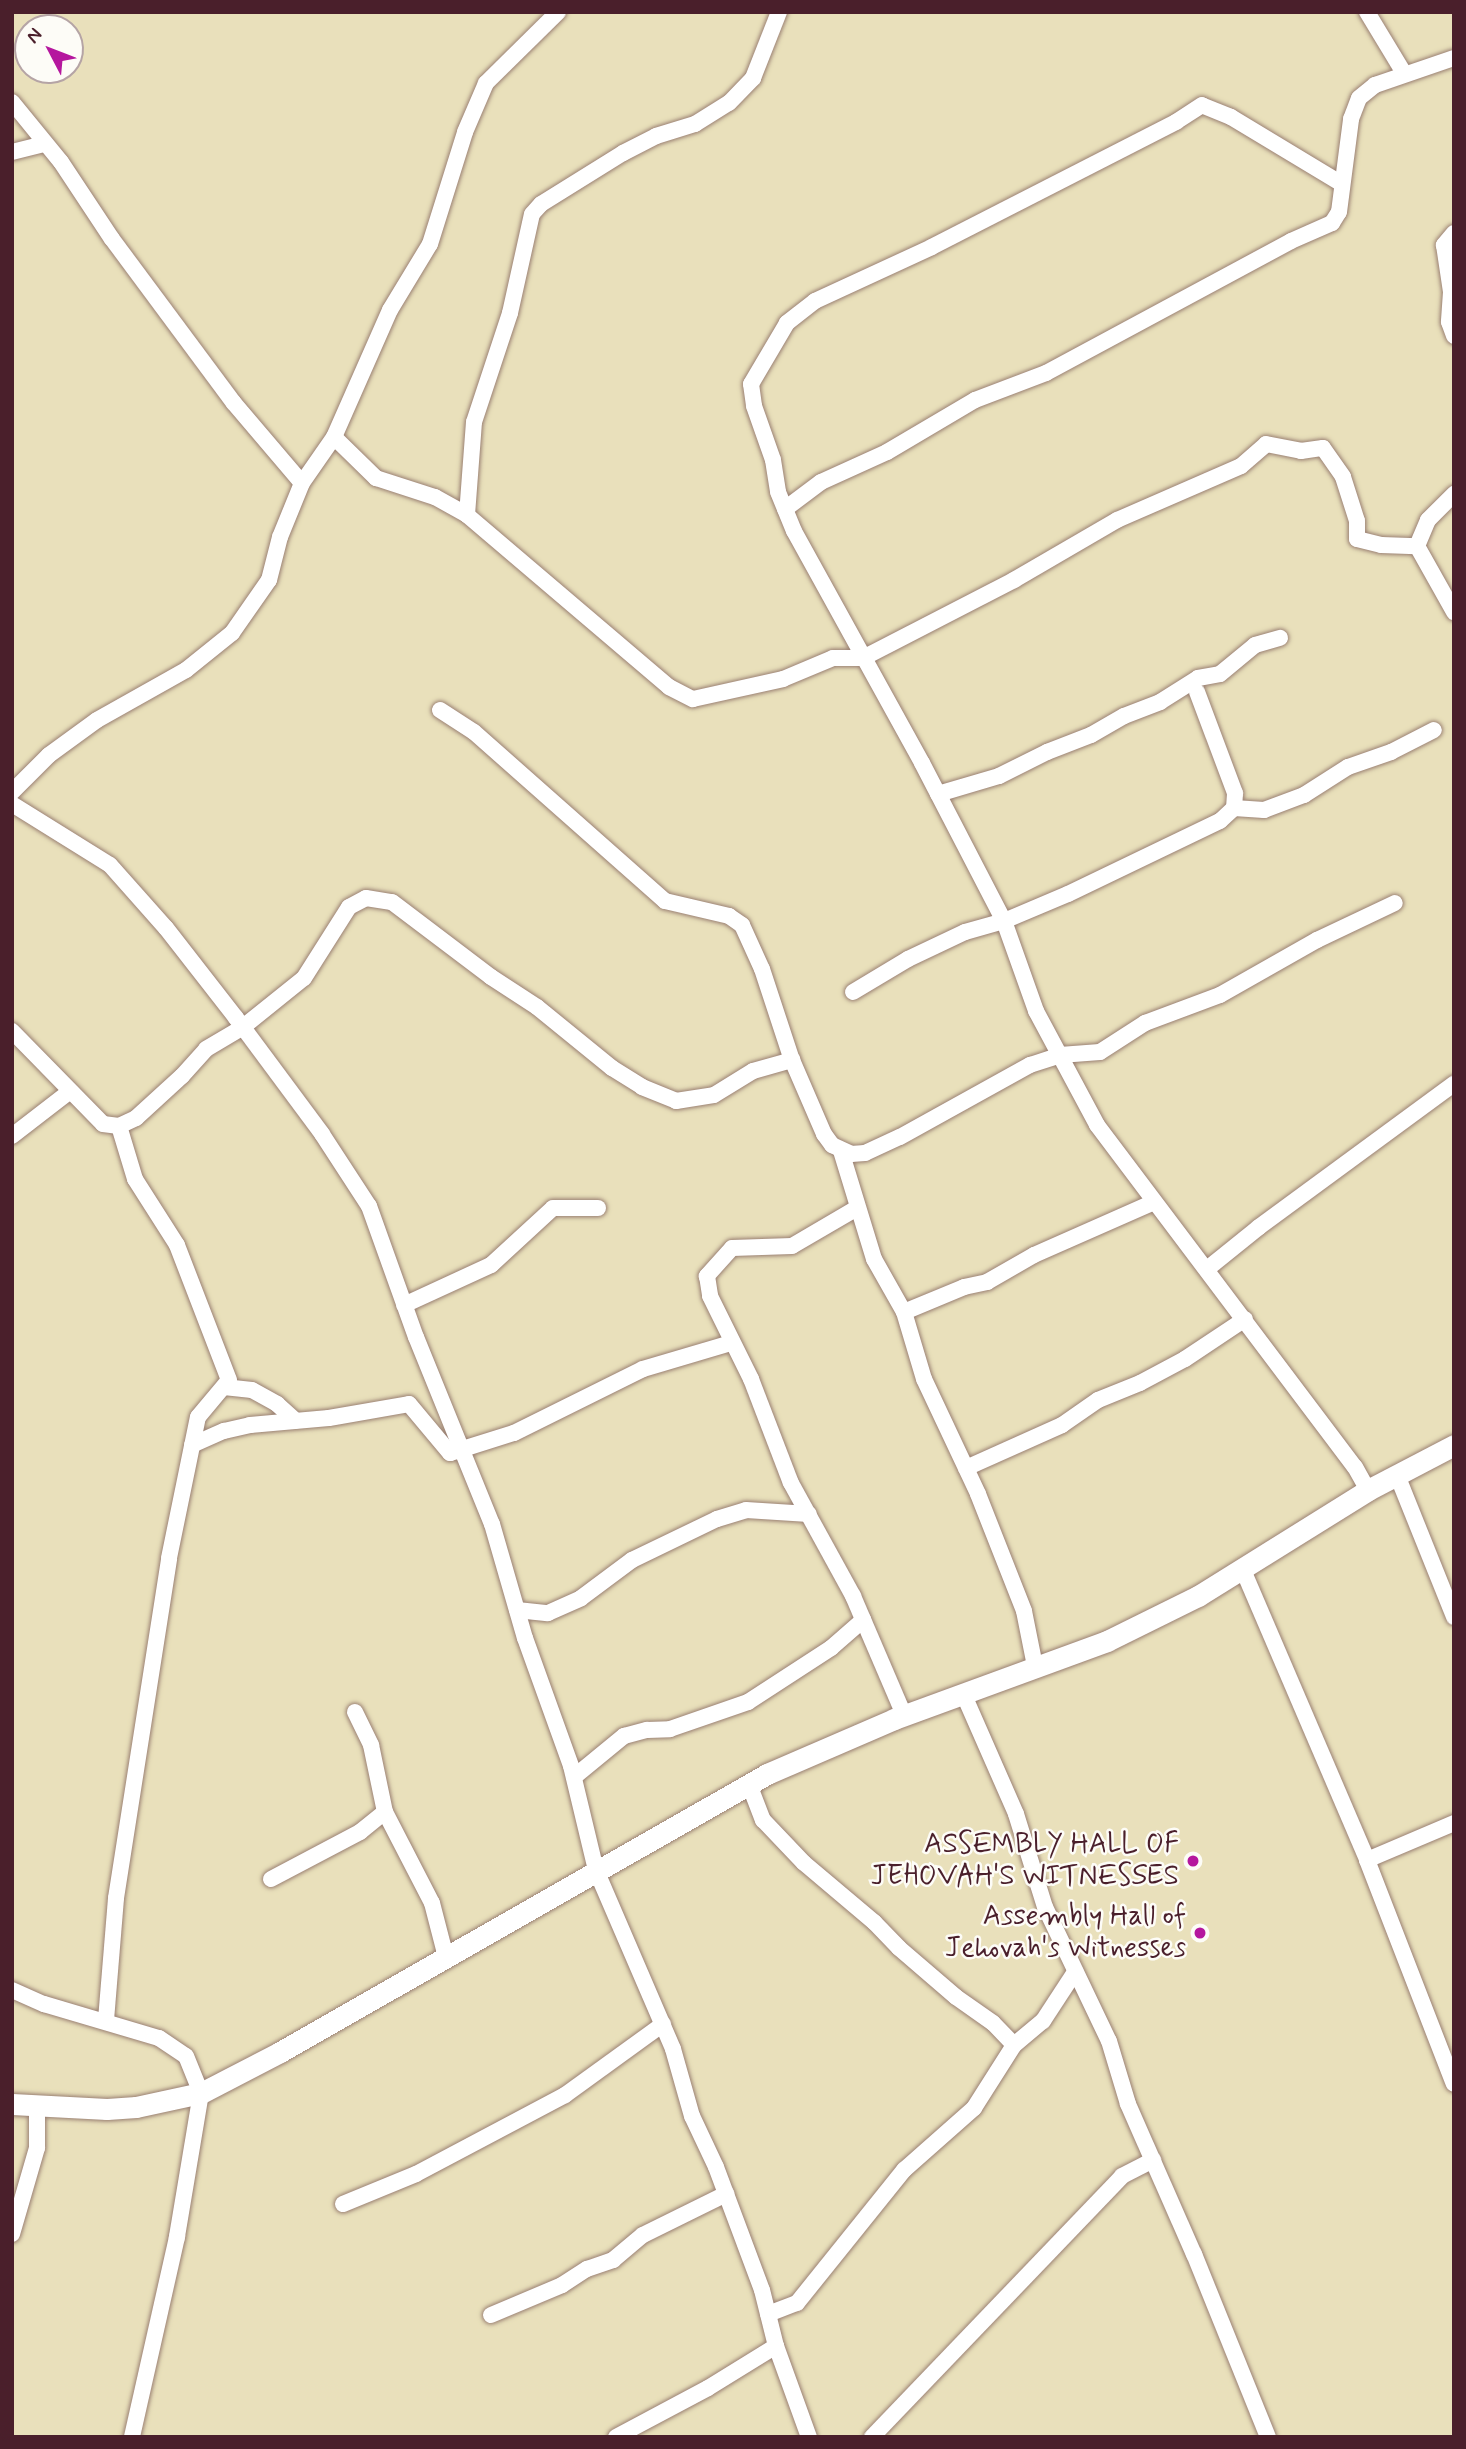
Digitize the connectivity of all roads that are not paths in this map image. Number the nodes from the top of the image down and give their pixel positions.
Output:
1 (558, 12) edge
2 (779, 12) edge
3 (1367, 12) edge
4 (1454, 58) edge
5 (1404, 73) junction
6 (12, 102) edge
7 (46, 144) junction
8 (12, 152) edge
9 (1342, 184) junction
10 (1454, 233) edge
11 (1454, 336) edge
12 (334, 437) junction
13 (302, 483) junction
14 (1454, 494) edge
15 (785, 509) junction
16 (467, 515) junction
17 (1417, 546) junction
18 (1454, 612) edge
19 (1280, 638) dead end
20 (863, 658) junction
21 (1197, 692) dead end
22 (440, 710) dead end
23 (1434, 730) dead end
24 (12, 792) edge
25 (938, 794) junction
26 (12, 804) edge
27 (1234, 808) junction
28 (1395, 902) dead end
29 (1004, 921) junction
30 (853, 992) dead end
31 (243, 1027) junction
32 (12, 1031) edge
33 (1060, 1055) junction
34 (792, 1060) junction
35 (1454, 1084) edge
36 (69, 1092) junction
37 (119, 1126) junction
38 (12, 1136) edge
39 (841, 1151) junction
40 (1154, 1202) junction
41 (598, 1208) dead end
42 (857, 1208) junction
43 (1207, 1269) junction
44 (404, 1305) junction
45 (904, 1312) junction
46 (1245, 1319) junction
47 (731, 1343) junction
48 (224, 1387) junction
49 (296, 1421) junction
50 (192, 1445) junction
51 (1454, 1445) edge
52 (462, 1450) junction
53 (966, 1468) junction
54 (1397, 1475) junction
55 (1368, 1490) junction
56 (809, 1514) junction
57 (1243, 1570) junction
58 (517, 1610) junction
59 (1454, 1617) edge
60 (863, 1620) junction
61 (1035, 1666) junction
62 (963, 1693) junction
63 (355, 1712) dead end
64 (904, 1715) junction
65 (574, 1777) junction
66 (749, 1784) junction
67 (385, 1812) junction
68 (1454, 1823) edge
69 (1367, 1860) junction
70 (596, 1870) junction
71 (271, 1878) dead end
72 (446, 1957) junction
73 (1075, 1972) junction
74 (12, 1990) edge
75 (106, 2020) junction
76 (663, 2024) junction
77 (1014, 2045) junction
78 (1454, 2084) edge
79 (201, 2094) junction
80 (12, 2104) edge
81 (37, 2106) junction
82 (1153, 2160) junction
83 (726, 2194) junction
84 (343, 2204) dead end
85 (12, 2234) edge
86 (768, 2314) junction
87 (491, 2315) dead end
88 (776, 2346) junction
89 (132, 2437) edge
90 (616, 2437) edge
91 (809, 2437) edge
92 (872, 2437) edge
93 (1268, 2437) edge

1 - 12 street
2 - 16 street
3 - 5 street
4 - 5 street
5 - 9 street
6 - 7 street
7 - 8 street
7 - 13 street
9 - 15 street
9 - 15 street
10 - 11 street
12 - 13 street
12 - 16 street
13 - 24 street
14 - 17 street
15 - 20 street
16 - 20 street
17 - 18 street
17 - 20 street
19 - 25 street
20 - 25 street
21 - 27 street
22 - 34 street
23 - 27 street
25 - 29 street
26 - 31 street
27 - 29 street
28 - 33 street
29 - 30 street
29 - 33 street
31 - 34 street
31 - 37 street
31 - 44 street
32 - 36 street
33 - 39 street
33 - 40 street
34 - 39 street
35 - 43 street
36 - 37 street
36 - 38 street
37 - 48 street
39 - 42 street
40 - 43 street
40 - 45 street
41 - 44 street
42 - 45 street
42 - 47 street
43 - 46 street
44 - 52 street
45 - 53 street
46 - 53 street
46 - 55 street
47 - 52 street
47 - 56 street
48 - 49 street
48 - 50 street
49 - 50 street
49 - 52 street
50 - 75 street
51 - 54 street
52 - 58 street
53 - 61 street
54 - 55 street
54 - 59 street
55 - 57 street
56 - 58 street
56 - 60 street
57 - 61 street
57 - 69 street
58 - 65 street
60 - 64 street
60 - 65 street
61 - 62 street
62 - 64 street
62 - 73 street
63 - 67 street
64 - 66 street
65 - 70 street
66 - 70 street
66 - 77 street
67 - 71 street
67 - 72 street
68 - 69 street
69 - 78 street
70 - 72 street
70 - 76 street
72 - 79 street
73 - 77 street
73 - 82 street
74 - 75 street
75 - 79 street
76 - 83 street
76 - 84 street
77 - 86 street
79 - 81 street
79 - 89 street
80 - 81 street
81 - 85 street
82 - 92 street
82 - 93 street
83 - 86 street
83 - 87 street
86 - 88 street
88 - 90 street
88 - 91 street

